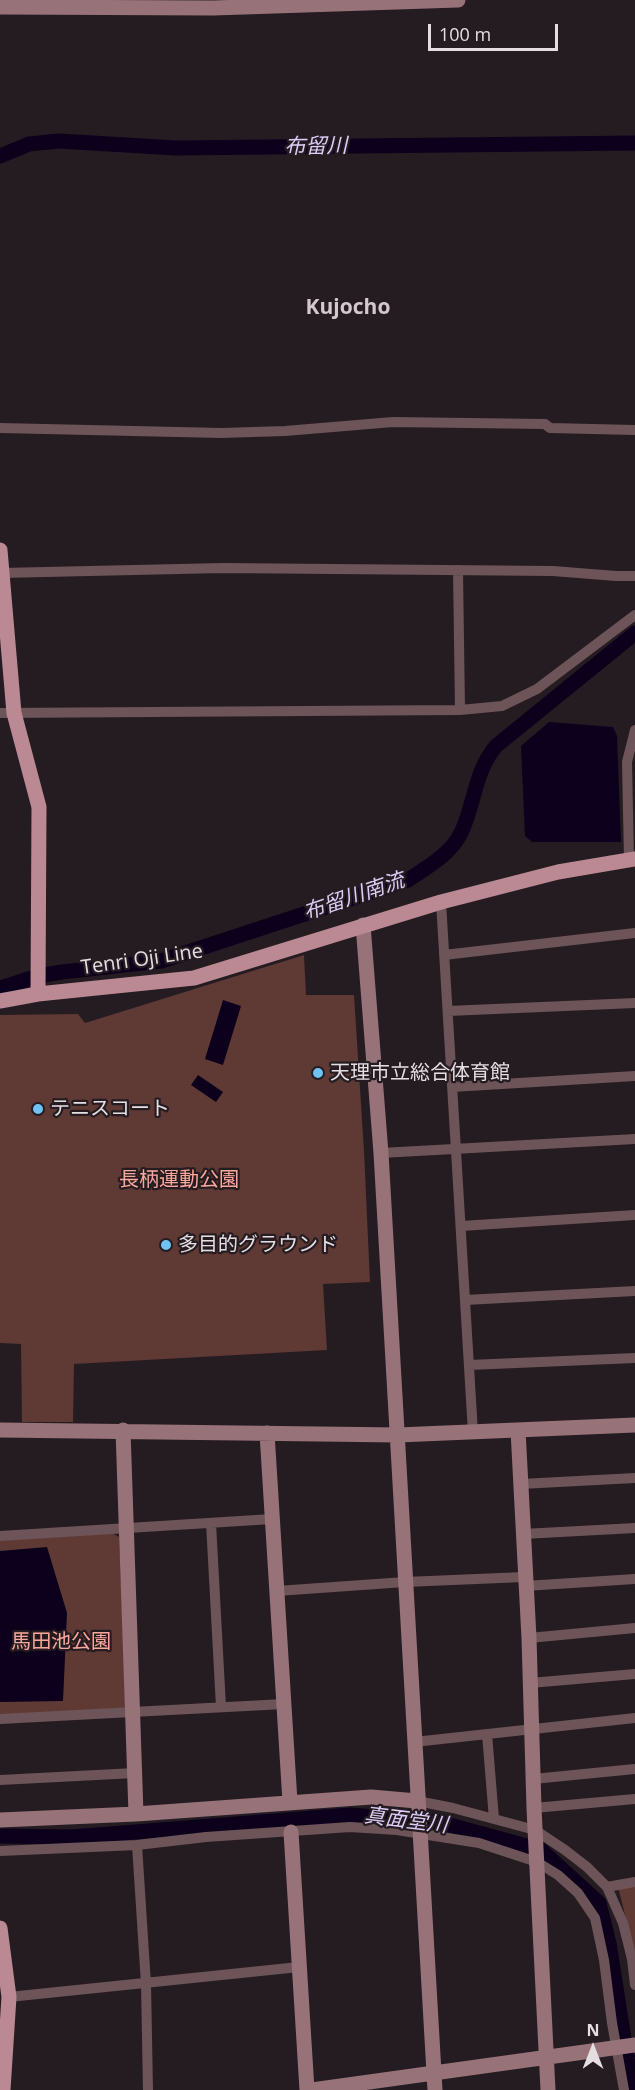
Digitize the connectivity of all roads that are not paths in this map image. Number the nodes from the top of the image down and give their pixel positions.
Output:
1 (458, 0) edge
2 (349, 1) edge
3 (213, 4) edge
4 (0, 7) edge
5 (0, 428) edge
6 (635, 430) edge
7 (0, 550) edge
8 (458, 570) junction
9 (1, 573) edge
10 (635, 576) edge
11 (635, 615) edge
12 (460, 710) junction
13 (7, 713) edge
14 (635, 730) edge
15 (632, 859) edge
16 (441, 902) junction
17 (363, 925) junction
18 (635, 933) edge
19 (444, 955) junction
20 (38, 991) junction
21 (0, 1000) edge
22 (635, 1003) edge
23 (448, 1011) junction
24 (635, 1076) edge
25 (452, 1087) junction
26 (635, 1139) edge
27 (456, 1149) junction
28 (381, 1153) junction
29 (635, 1215) edge
30 (461, 1226) junction
31 (635, 1291) edge
32 (465, 1300) junction
33 (635, 1358) edge
34 (469, 1365) junction
35 (635, 1425) edge
36 (0, 1430) edge
37 (123, 1430) junction
38 (518, 1430) junction
39 (473, 1433) junction
40 (267, 1434) junction
41 (398, 1435) junction
42 (635, 1478) edge
43 (521, 1484) junction
44 (272, 1519) junction
45 (211, 1523) junction
46 (126, 1528) junction
47 (635, 1528) edge
48 (523, 1534) junction
49 (0, 1536) edge
50 (635, 1579) edge
51 (525, 1581) junction
52 (405, 1582) junction
53 (277, 1591) junction
54 (635, 1628) edge
55 (529, 1638) junction
56 (635, 1674) edge
57 (530, 1683) junction
58 (284, 1704) junction
59 (221, 1707) junction
60 (132, 1712) junction
61 (635, 1718) edge
62 (0, 1719) edge
63 (531, 1729) junction
64 (487, 1734) junction
65 (414, 1742) junction
66 (635, 1769) edge
67 (135, 1773) junction
68 (533, 1779) junction
69 (0, 1780) edge
70 (635, 1799) edge
71 (290, 1802) junction
72 (418, 1805) junction
73 (534, 1808) junction
74 (136, 1814) junction
75 (494, 1819) junction
76 (0, 1820) edge
77 (291, 1832) junction
78 (419, 1832) junction
79 (535, 1833) junction
80 (137, 1845) junction
81 (0, 1851) edge
82 (537, 1860) junction
83 (635, 1882) edge
84 (607, 1887) junction
85 (0, 1928) edge
86 (633, 1959) edge
87 (299, 1967) junction
88 (146, 1984) junction
89 (635, 1985) edge
90 (9, 1997) junction
91 (624, 2046) edge
92 (547, 2056) junction
93 (434, 2072) junction
94 (3, 2090) edge
95 (147, 2090) edge
96 (307, 2090) edge
97 (312, 2090) edge
98 (435, 2090) edge
99 (548, 2090) edge
100 (624, 2090) edge

1 - 2 street
2 - 3 street
3 - 4 street
5 - 6 street
7 - 9 main road
8 - 9 street
8 - 10 street
8 - 12 street
9 - 13 main road
11 - 12 street
12 - 13 street
13 - 20 main road
14 - 15 street
15 - 16 main road, Tenri Oji Line
16 - 17 main road, Tenri Oji Line
16 - 19 street
17 - 20 main road, Tenri Oji Line
17 - 28 street
18 - 19 street
19 - 23 street
20 - 21 main road, Tenri Oji Line
22 - 23 street
23 - 25 street
24 - 25 street
25 - 27 street
26 - 27 street
27 - 28 street
27 - 30 street
28 - 41 street
29 - 30 street
30 - 32 street
31 - 32 street
32 - 34 street
33 - 34 street
34 - 39 street
35 - 38 street
36 - 37 street
37 - 40 street
37 - 46 street
38 - 39 street
38 - 43 street
39 - 41 street
40 - 41 street
40 - 44 street
41 - 52 street
42 - 43 street
43 - 48 street
44 - 45 street
44 - 53 street
45 - 46 street
45 - 59 street
46 - 49 street
46 - 60 street
47 - 48 street
48 - 51 street
50 - 51 street
51 - 52 street
51 - 55 street
52 - 53 street
52 - 65 street
53 - 58 street
54 - 55 street
55 - 57 street
56 - 57 street
57 - 63 street
58 - 59 street
58 - 71 street
59 - 60 street
60 - 62 street
60 - 67 street
61 - 63 street
63 - 64 street
63 - 68 street
64 - 65 street
64 - 75 street
65 - 72 street
66 - 68 street
67 - 69 street
67 - 74 street
68 - 73 street
70 - 73 street
71 - 72 street
71 - 74 street
72 - 75 street
72 - 78 street
73 - 79 street
74 - 76 street
75 - 79 street
77 - 78 street
77 - 80 street
77 - 87 street
78 - 82 street
78 - 93 street
79 - 82 street
79 - 84 street
80 - 81 street
80 - 88 street
82 - 91 street
82 - 92 street
83 - 84 street
84 - 86 street
85 - 90 main road
86 - 89 street
87 - 88 street
87 - 96 street
88 - 90 street
88 - 95 street
90 - 94 main road
91 - 92 street
91 - 100 street
92 - 93 street
92 - 99 street
93 - 97 street
93 - 98 street

